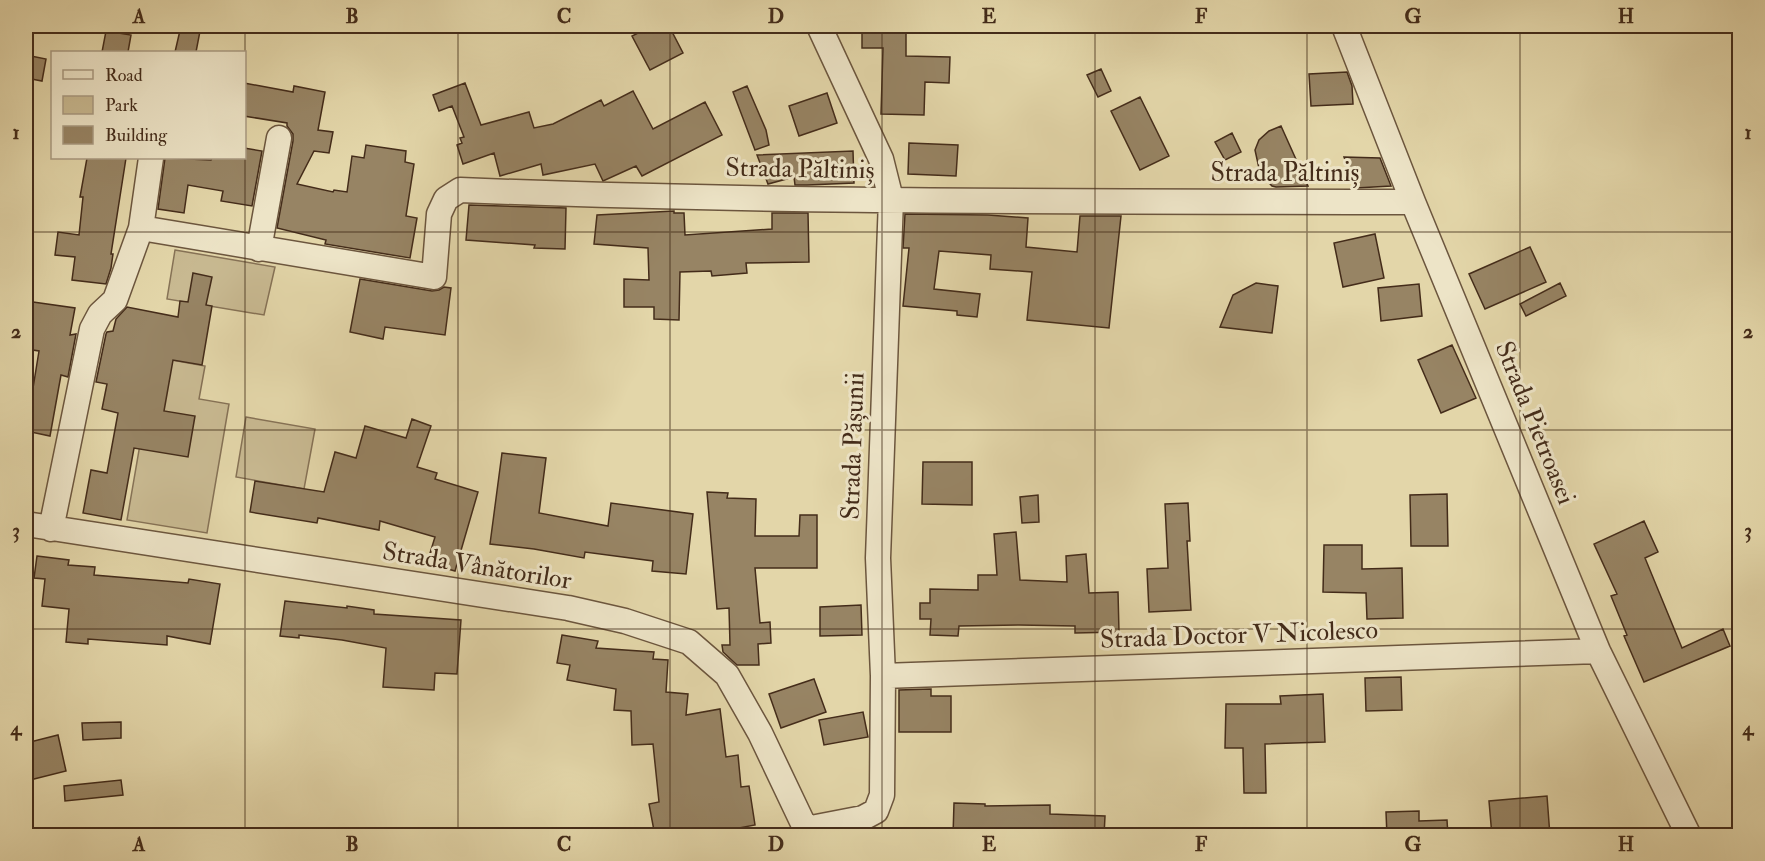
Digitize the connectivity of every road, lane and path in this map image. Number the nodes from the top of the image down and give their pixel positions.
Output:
1 (819, 26) edge
2 (1344, 26) edge
3 (279, 138) dead end
4 (151, 159) edge
5 (891, 200) junction
6 (1413, 202) junction
7 (141, 228) junction
8 (259, 249) junction
9 (26, 524) edge
10 (51, 529) junction
11 (1598, 651) junction
12 (883, 676) junction
13 (808, 832) edge
14 (1689, 836) edge

1 - 5 street, Strada Pășunii
2 - 6 street, Strada Pietroasei
3 - 8 street
4 - 7 street
5 - 6 street, Strada Păltiniș
5 - 8 street, Strada Păltiniș
5 - 12 street, Strada Pășunii
6 - 11 street, Strada Pietroasei
7 - 8 street, Strada Păltiniș
7 - 10 street
9 - 10 street, Strada Vânătorilor
10 - 13 street, Strada Vânătorilor
11 - 12 street, Strada Doctor V Nicolesco
11 - 14 street, Strada Pietroasei
12 - 13 street, Strada Pășunii

